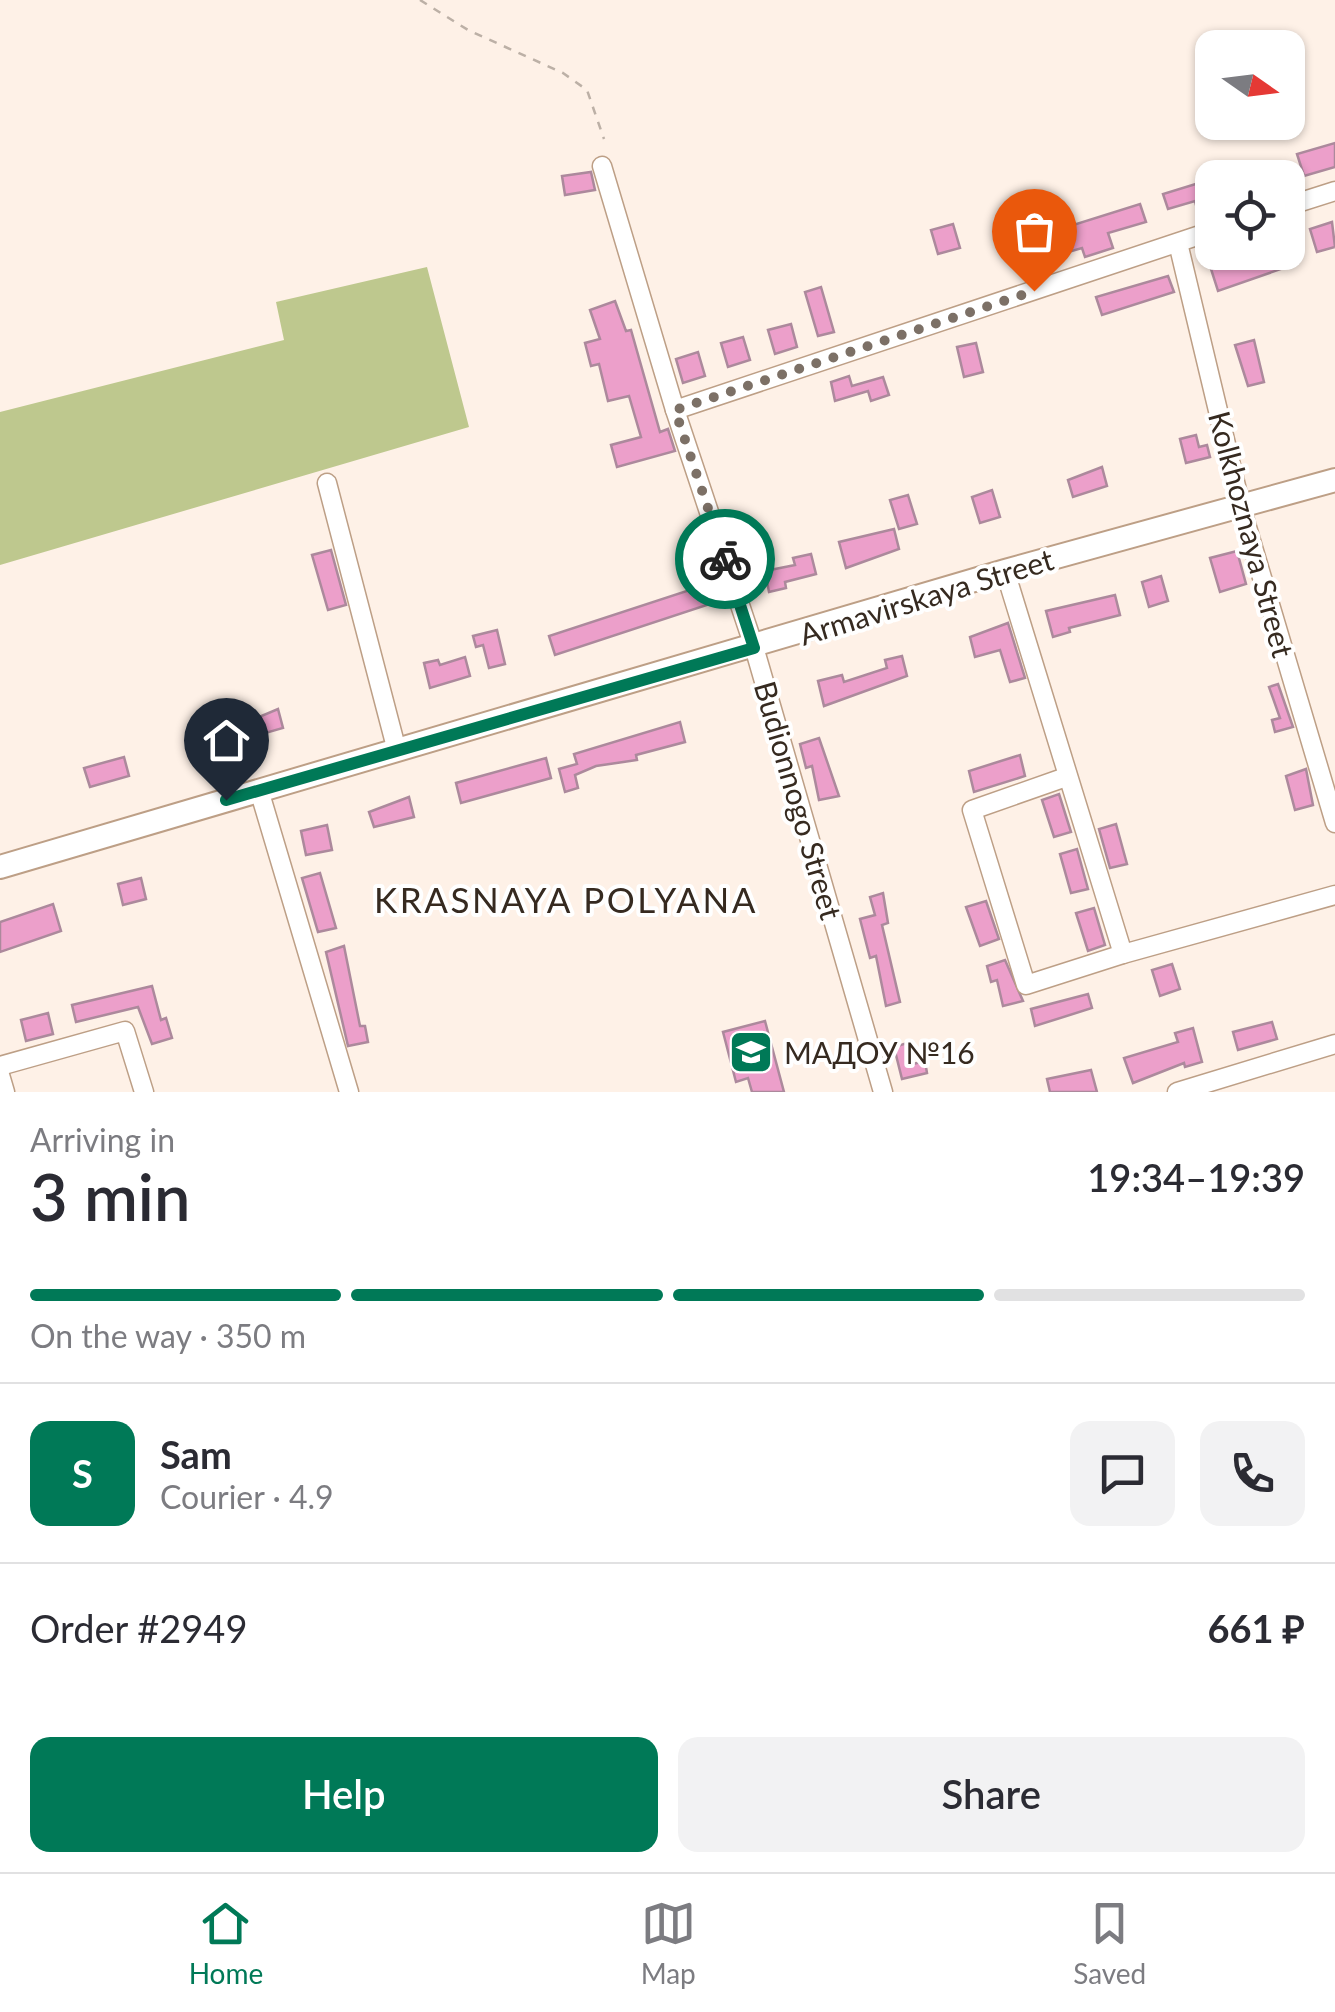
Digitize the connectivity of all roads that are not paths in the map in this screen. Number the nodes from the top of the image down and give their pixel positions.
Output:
1 (602, 166) dead end
2 (1335, 191) edge
3 (1305, 201) edge
4 (1195, 238) edge
5 (1178, 243) junction
6 (675, 410) junction
7 (1335, 480) edge
8 (327, 483) dead end
9 (1242, 506) junction
10 (1006, 571) junction
11 (754, 648) junction
12 (397, 750) junction
13 (1066, 777) junction
14 (259, 790) junction
15 (1335, 824) edge
16 (0, 866) edge
17 (1335, 895) edge
18 (1124, 954) junction
19 (1335, 1044) edge
20 (0, 1066) edge
21 (0, 1075) edge
22 (5, 1092) edge
23 (144, 1092) edge
24 (348, 1092) edge
25 (883, 1092) edge
26 (1177, 1092) edge

1 - 6 street, Budionnogo Street
2 - 3 street
4 - 5 street
5 - 6 street
5 - 9 street, Kolkhoznaya Street
6 - 11 street, Budionnogo Street
7 - 9 main road, Armavirskaya Street
8 - 12 street
9 - 10 main road, Armavirskaya Street
9 - 15 street, Kolkhoznaya Street
10 - 11 main road, Armavirskaya Street
10 - 13 street
11 - 12 main road, Armavirskaya Street
11 - 25 street, Budionnogo Street
12 - 14 main road, Armavirskaya Street
13 - 18 street
13 - 18 street
14 - 16 main road, Armavirskaya Street
14 - 24 street
17 - 18 street
19 - 26 street
20 - 23 street
21 - 22 street

